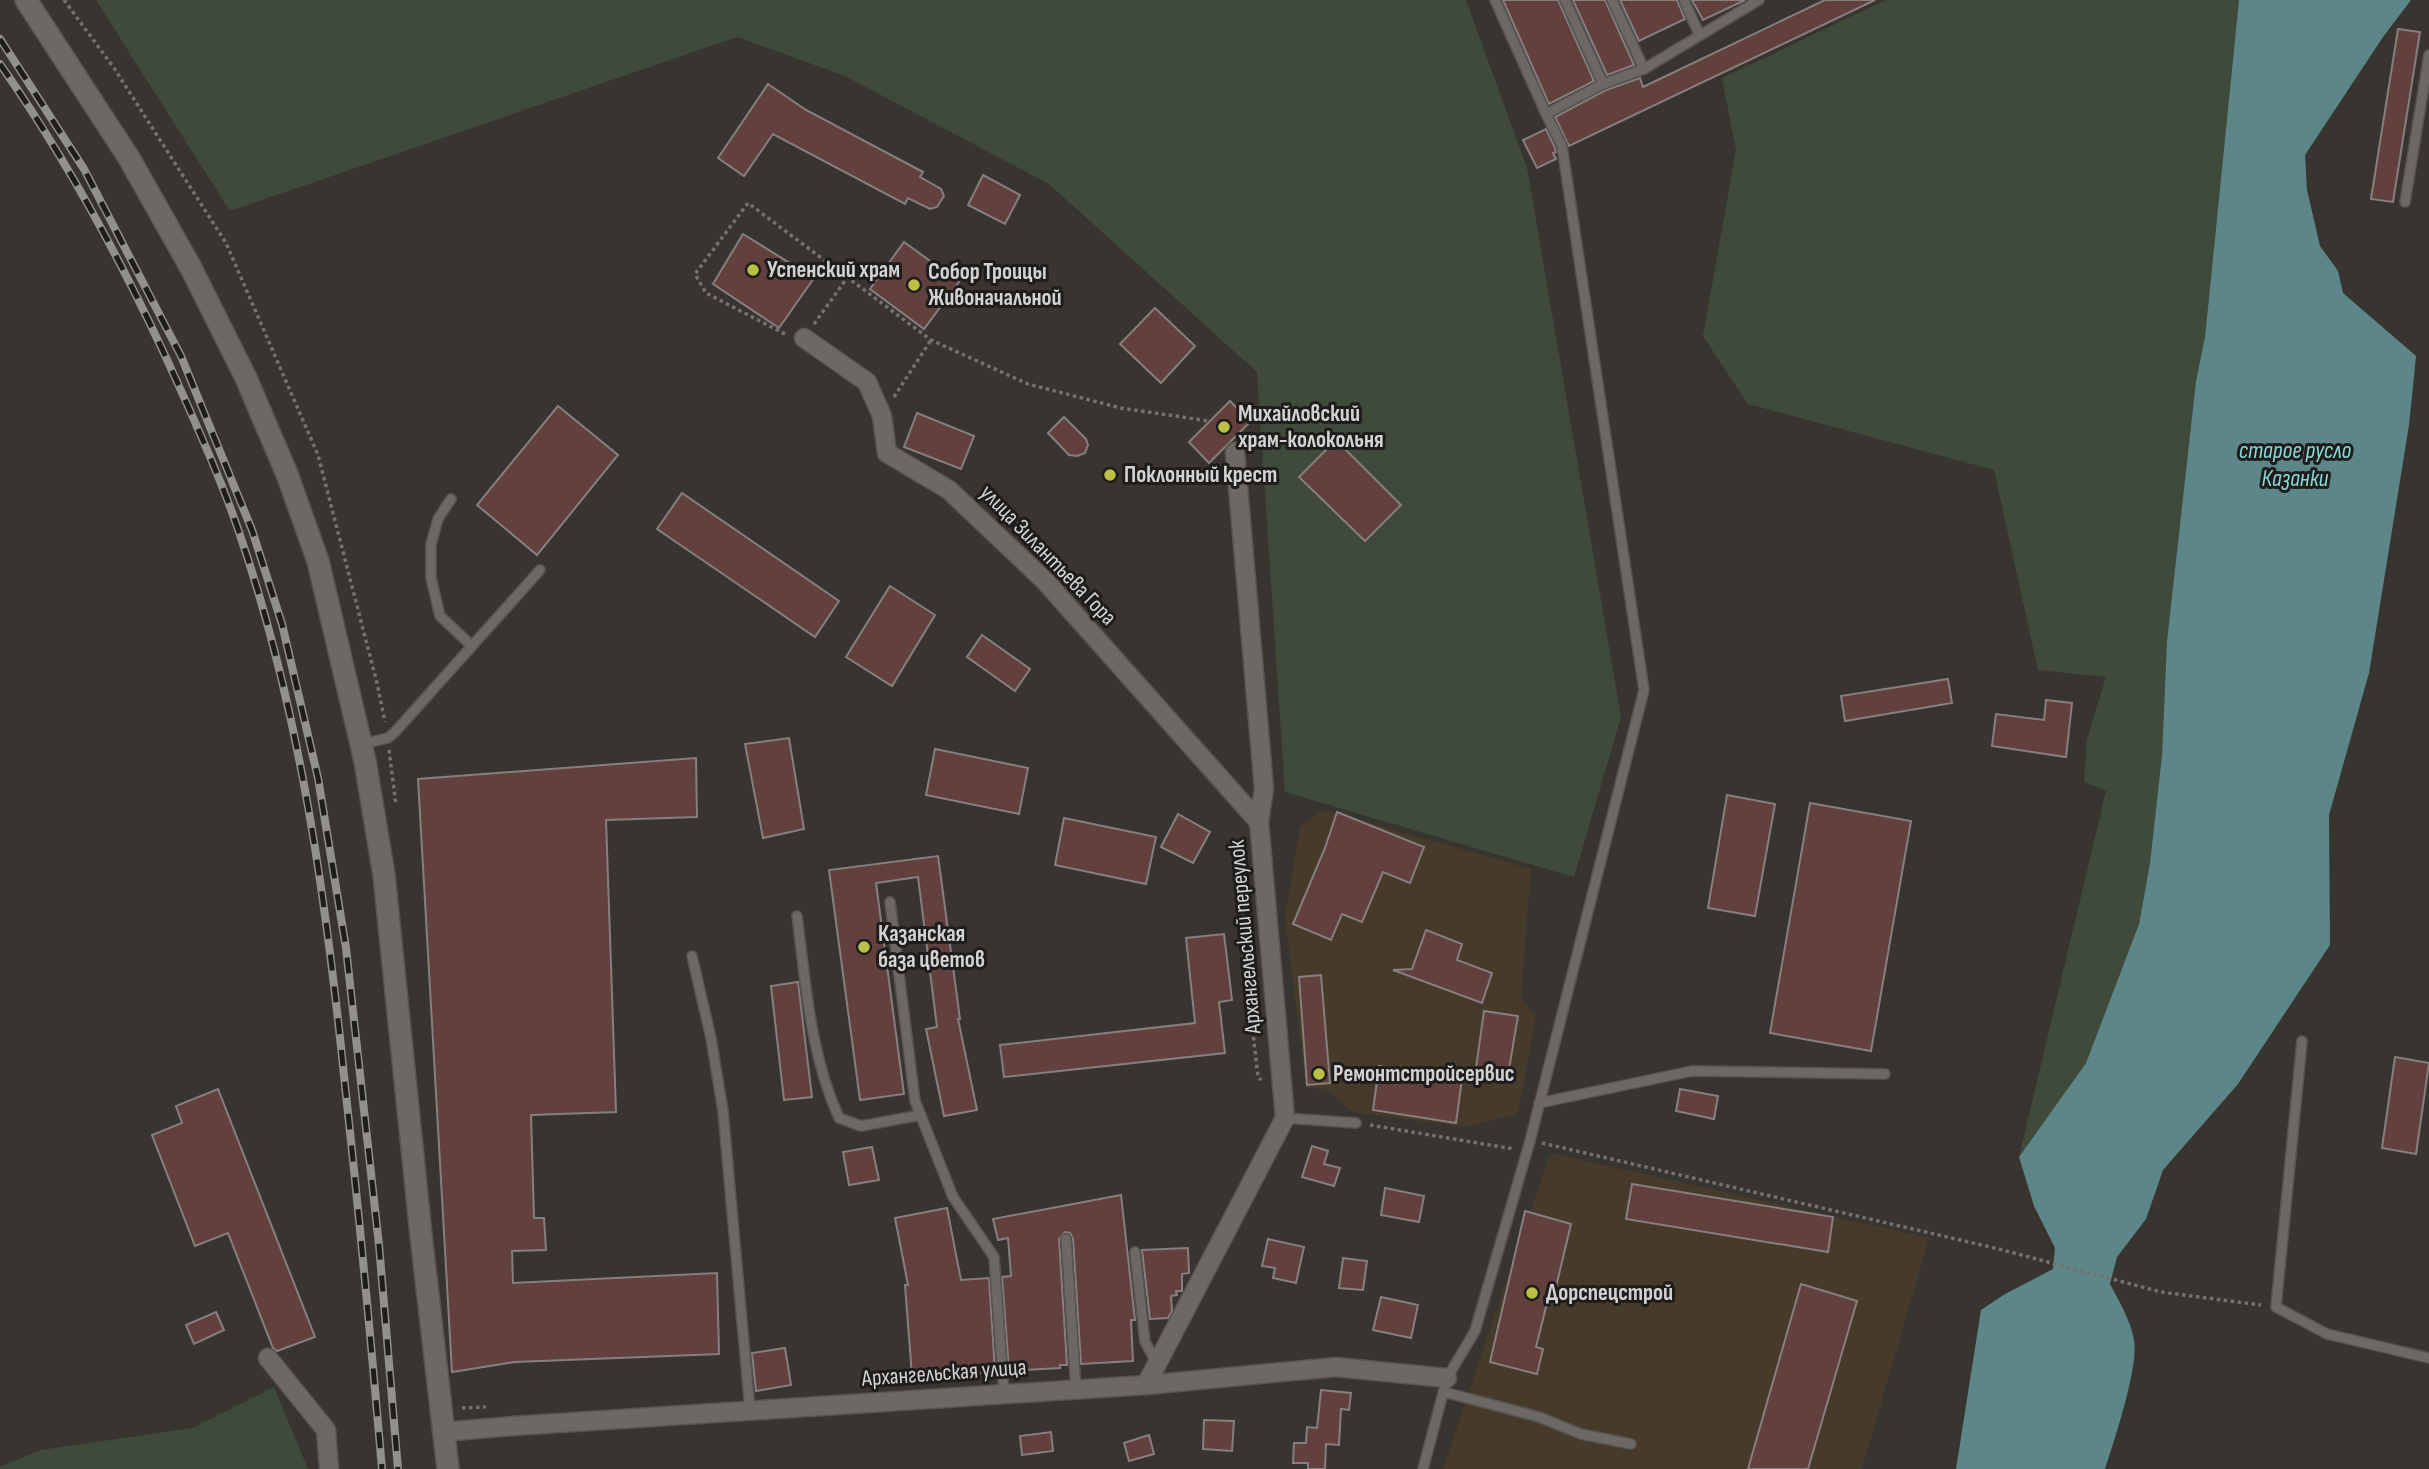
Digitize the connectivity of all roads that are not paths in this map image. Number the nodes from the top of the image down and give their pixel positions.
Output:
1 (26, 0) edge
2 (1495, 0) edge
3 (1565, 0) edge
4 (1612, 0) edge
5 (1684, 0) edge
6 (1756, 1) edge
7 (1699, 34) junction
8 (2429, 55) edge
9 (1644, 69) junction
10 (1602, 84) junction
11 (2425, 106) edge
12 (1546, 114) junction
13 (2405, 202) dead end
14 (804, 338) road end
15 (1235, 452) dead end
16 (451, 499) dead end
17 (541, 570) dead end
18 (472, 646) junction
19 (361, 744) junction
20 (1259, 822) junction
21 (890, 902) dead end
22 (797, 916) dead end
23 (692, 956) dead end
24 (2302, 1041) dead end
25 (1885, 1074) dead end
26 (1539, 1103) junction
27 (921, 1115) junction
28 (1285, 1118) junction
29 (1356, 1123) road end
30 (1066, 1239) dead end
31 (1135, 1252) dead end
32 (268, 1358) dead end
33 (2429, 1359) edge
34 (1157, 1363) junction
35 (1146, 1385) junction
36 (1446, 1385) junction
37 (1076, 1390) junction
38 (1004, 1394) junction
39 (750, 1410) junction
40 (442, 1432) junction
41 (1630, 1444) dead end
42 (329, 1469) edge
43 (448, 1469) edge
44 (1423, 1469) edge

1 - 19 main road
2 - 12 lane
3 - 10 lane
4 - 9 lane
5 - 7 lane
6 - 7 lane
7 - 9 lane
8 - 11 lane
9 - 10 lane
10 - 12 lane
11 - 13 lane
12 - 26 lane
14 - 20 street, улица Зилантьева Гора
15 - 20 street, Архангельский переулок
16 - 18 lane
17 - 18 lane
18 - 19 lane
19 - 40 main road
20 - 28 street, Архангельский переулок
21 - 27 lane
22 - 27 lane
23 - 39 lane
24 - 33 lane
25 - 26 lane
26 - 36 lane
27 - 38 lane
28 - 29 lane
28 - 34 street
30 - 37 lane
31 - 34 lane
32 - 42 street
34 - 35 street
35 - 36 street, Архангельская улица
35 - 37 street, Архангельская улица
36 - 41 lane
36 - 44 lane
37 - 38 street, Архангельская улица
38 - 39 street, Архангельская улица
39 - 40 street, Архангельская улица
40 - 43 main road

